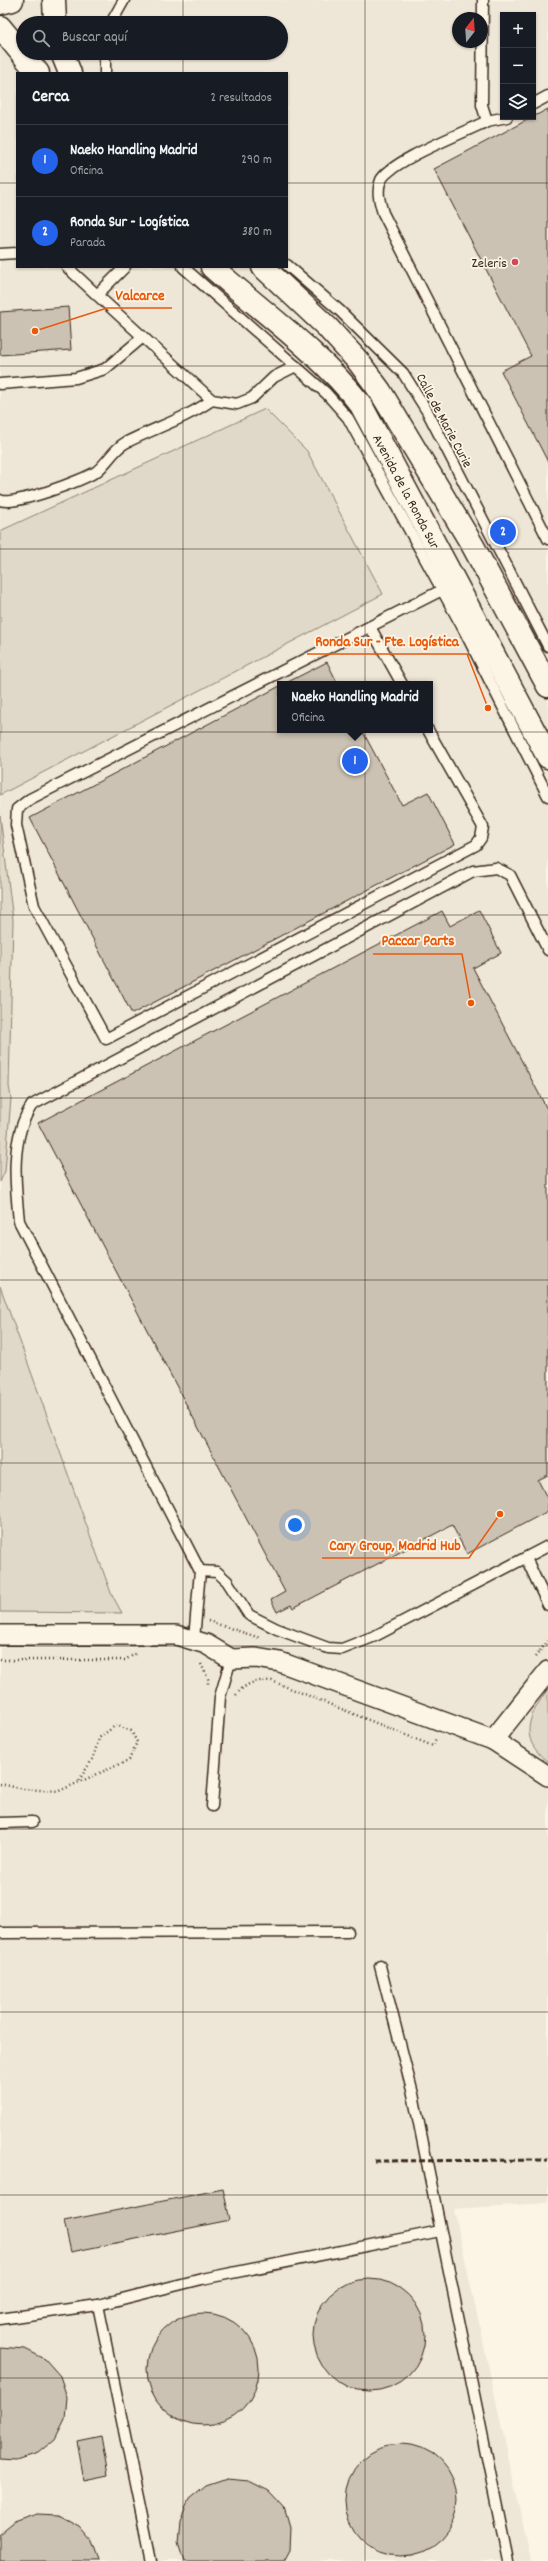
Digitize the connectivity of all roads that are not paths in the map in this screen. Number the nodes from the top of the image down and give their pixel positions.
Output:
1 (12, 0) edge
2 (54, 0) edge
3 (124, 0) edge
4 (483, 0) edge
5 (0, 3) edge
6 (55, 16) edge
7 (115, 16) edge
8 (0, 27) edge
9 (16, 46) edge
10 (27, 60) edge
11 (65, 60) edge
12 (105, 60) edge
13 (37, 72) edge
14 (70, 72) edge
15 (105, 72) edge
16 (548, 96) edge
17 (536, 102) edge
18 (500, 118) edge
19 (488, 121) junction
20 (16, 253) edge
21 (0, 254) edge
22 (288, 266) edge
23 (68, 268) edge
24 (124, 268) edge
25 (184, 268) edge
26 (213, 268) edge
27 (264, 268) edge
28 (97, 295) junction
29 (143, 337) junction
30 (296, 366) junction
31 (0, 384) edge
32 (212, 400) junction
33 (0, 500) edge
34 (548, 539) edge
35 (442, 590) junction
36 (515, 605) junction
37 (470, 626) junction
38 (370, 627) junction
39 (548, 646) edge
40 (400, 681) edge
41 (548, 686) edge
42 (430, 733) edge
43 (548, 757) edge
44 (548, 796) edge
45 (548, 950) edge
46 (548, 1546) edge
47 (526, 1558) junction
48 (200, 1571) junction
49 (548, 1605) edge
50 (0, 1636) edge
51 (194, 1639) junction
52 (231, 1659) junction
53 (548, 1671) edge
54 (493, 1740) junction
55 (548, 1776) edge
56 (212, 1806) dead end
57 (32, 1822) dead end
58 (0, 1823) edge
59 (348, 1932) dead end
60 (0, 1933) edge
61 (380, 1966) dead end
62 (440, 2231) junction
63 (98, 2305) junction
64 (0, 2319) edge
65 (151, 2561) edge
66 (508, 2561) edge

1 - 5 main road
2 - 6 main road
3 - 7 lane
4 - 19 lane
8 - 9 main road
10 - 13 main road
11 - 14 main road
12 - 15 lane
16 - 17 lane
18 - 19 lane
19 - 34 lane
20 - 21 lane
22 - 36 lane, Calle de Marie Curie
23 - 28 lane
24 - 28 lane
25 - 30 lane
26 - 37 main road, Avenida de la Ronda Sur
27 - 36 main road, Avenida de la Ronda Sur
28 - 29 lane
29 - 31 lane
29 - 32 lane
30 - 32 lane
30 - 35 lane
32 - 33 lane
35 - 37 lane
35 - 38 lane
36 - 39 lane, Calle de Marie Curie
36 - 41 main road, Avenida de la Ronda Sur
37 - 43 main road, Avenida de la Ronda Sur
37 - 44 lane
38 - 40 lane
38 - 42 lane
45 - 48 lane
46 - 47 lane
47 - 48 lane
47 - 49 lane
48 - 51 lane
50 - 51 street
51 - 52 street
52 - 54 street
52 - 56 lane
53 - 54 street
54 - 55 street
57 - 58 lane
59 - 60 lane
61 - 62 lane
62 - 63 lane
62 - 66 lane
63 - 64 lane
63 - 65 lane

